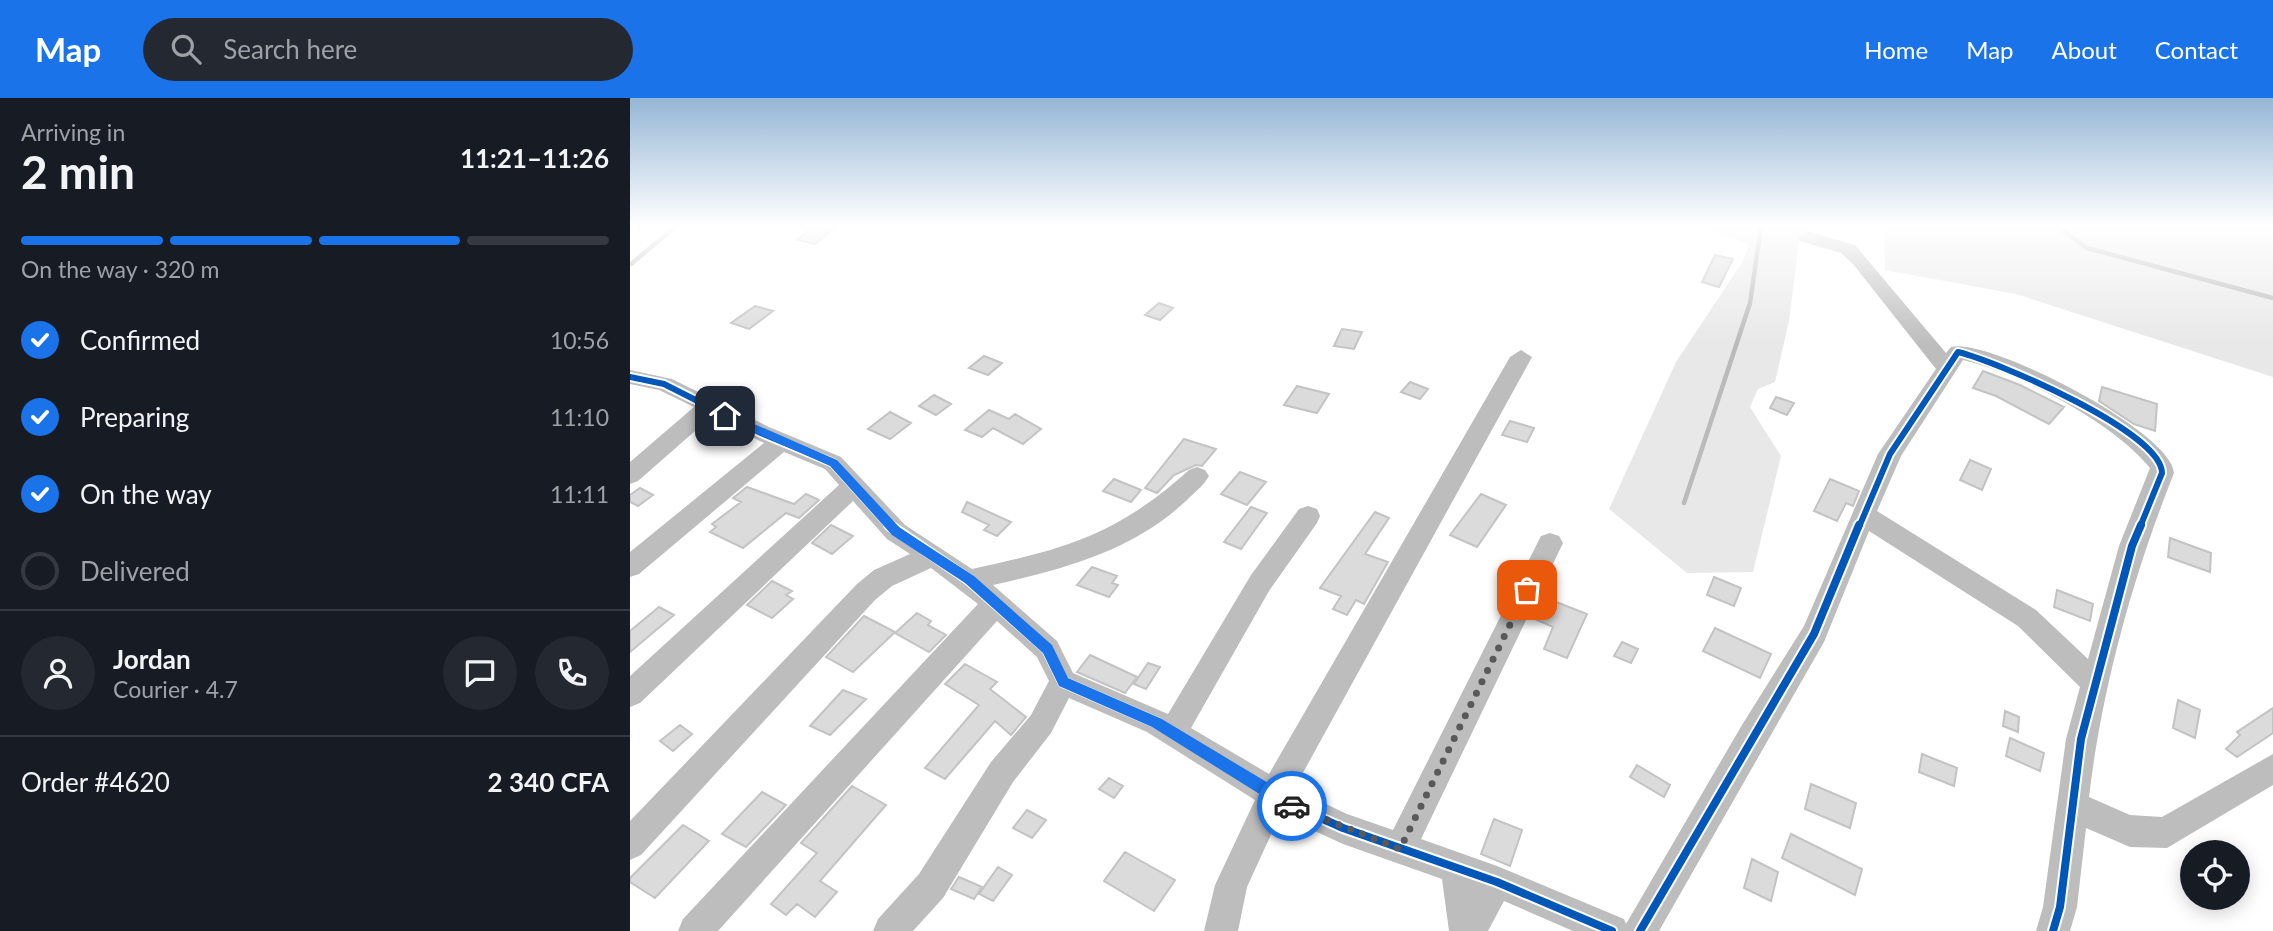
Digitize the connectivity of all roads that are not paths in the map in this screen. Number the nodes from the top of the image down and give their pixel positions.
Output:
1 (1865, 266) edge
2 (1521, 357) dead end
3 (1946, 367) junction
4 (630, 377) edge
5 (708, 407) junction
6 (781, 442) junction
7 (630, 475) edge
8 (1197, 476) dead end
9 (854, 486) junction
10 (1863, 515) junction
11 (1308, 516) dead end
12 (1550, 543) dead end
13 (932, 556) junction
14 (630, 567) edge
15 (969, 580) junction
16 (996, 603) junction
17 (1063, 682) junction
18 (2095, 683) junction
19 (630, 694) edge
20 (1172, 733) junction
21 (2273, 768) edge
22 (1273, 796) junction
23 (2072, 805) junction
24 (630, 844) edge
25 (1400, 849) junction
26 (1457, 870) junction
27 (1497, 882) junction
28 (695, 931) edge
29 (890, 931) edge
30 (1221, 931) edge
31 (1468, 931) edge
32 (1612, 931) edge
33 (1640, 931) edge
34 (2053, 931) edge

1 - 3 street
2 - 22 street
3 - 10 street
3 - 18 street
4 - 5 street
5 - 6 street
5 - 7 street
6 - 9 street
6 - 14 street
8 - 15 street
9 - 13 street
9 - 19 street
10 - 18 street
10 - 33 street
11 - 20 street
12 - 25 street
13 - 15 street
13 - 24 street
15 - 16 street
16 - 17 street
16 - 28 street
17 - 20 street
17 - 29 street
18 - 23 street
20 - 22 street
21 - 23 street
22 - 25 street
22 - 30 street
23 - 34 street
25 - 26 street
26 - 27 street
26 - 31 street
27 - 31 street
27 - 32 street

